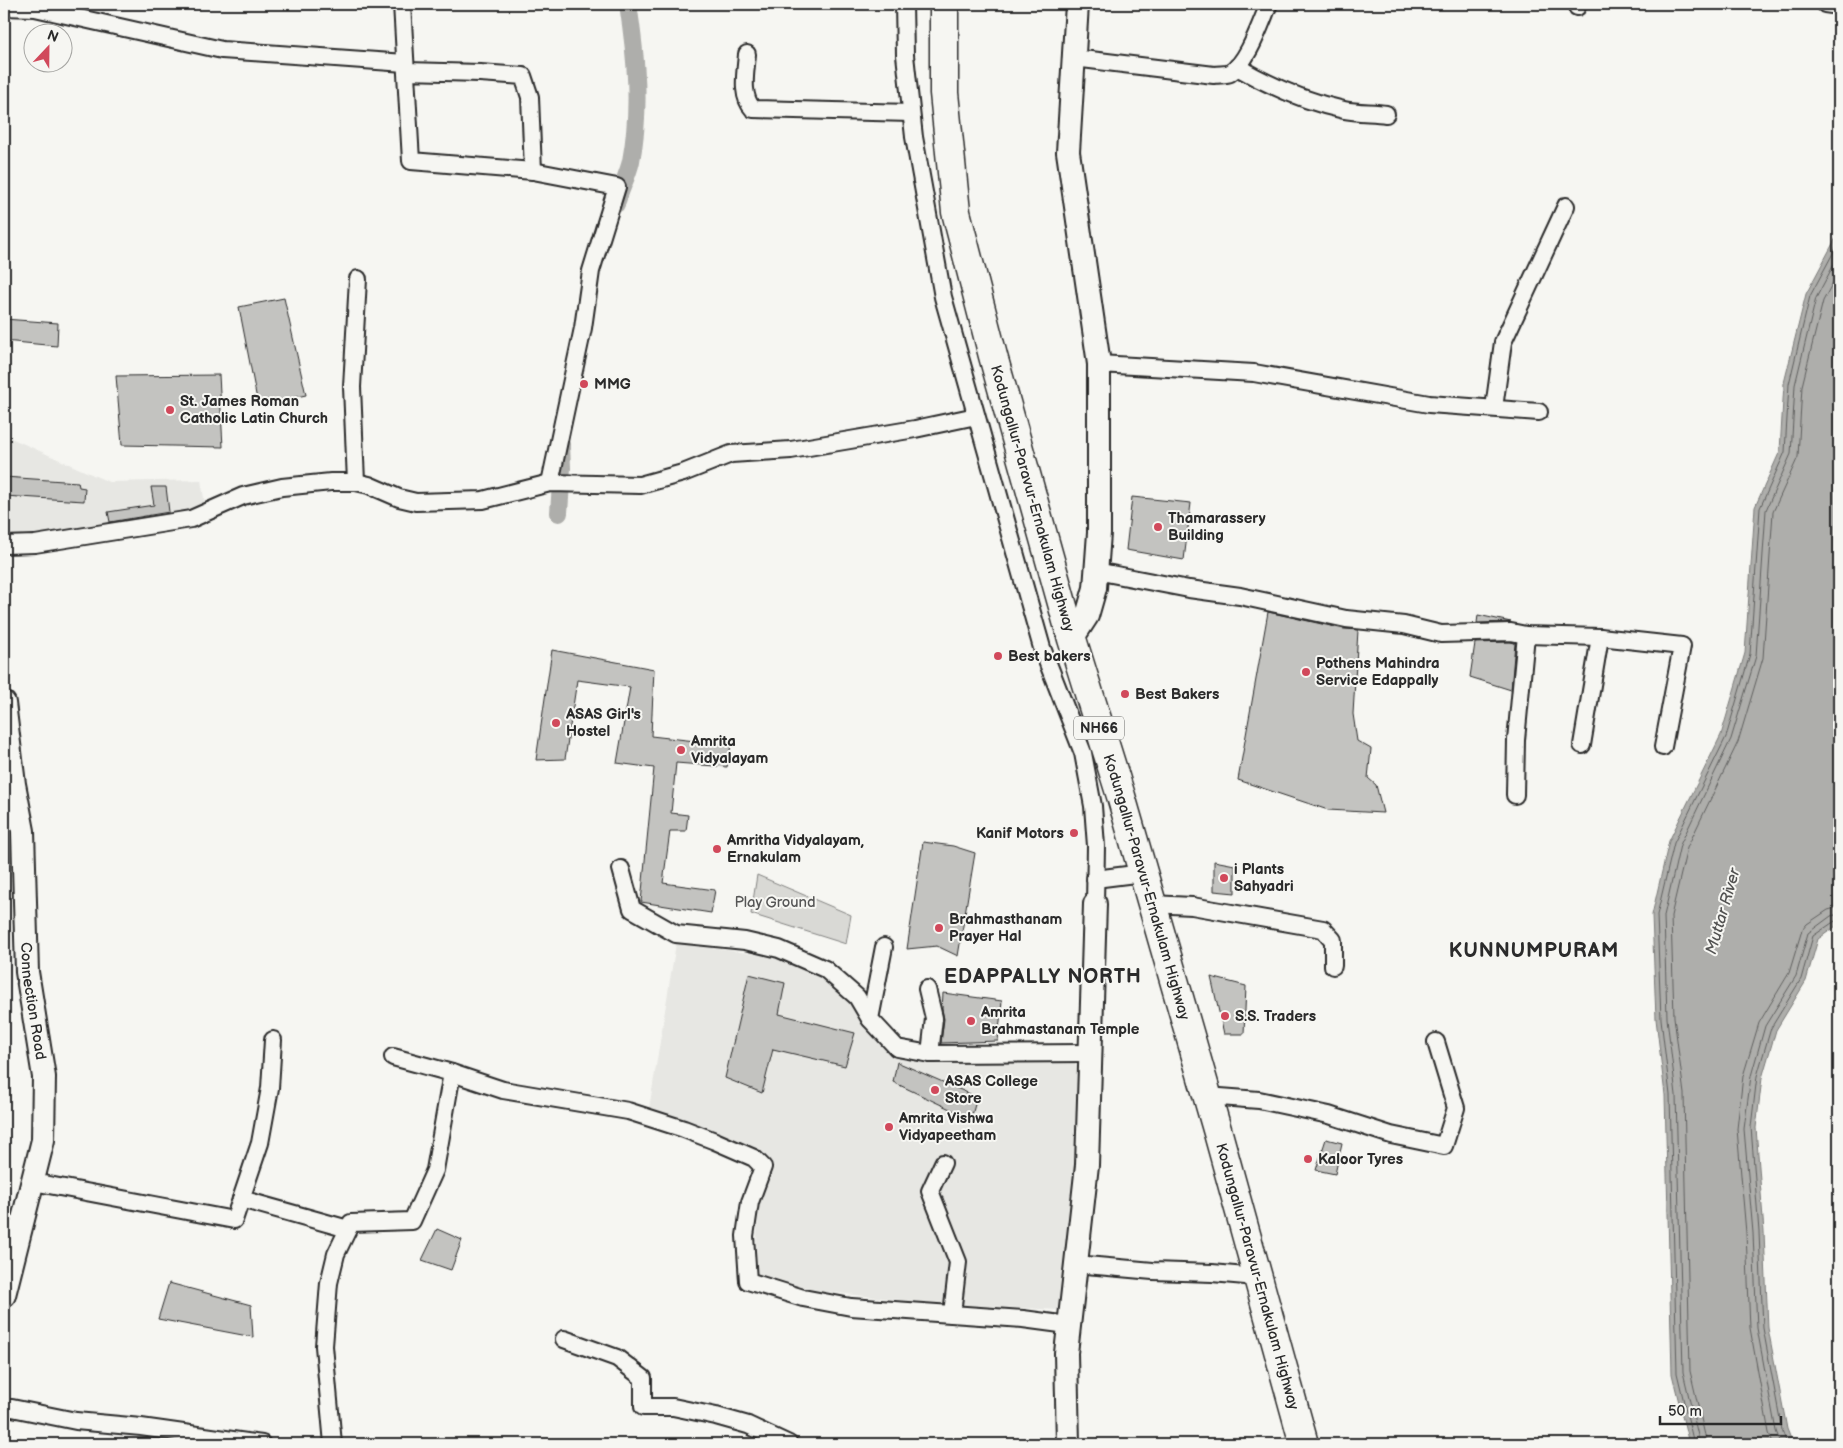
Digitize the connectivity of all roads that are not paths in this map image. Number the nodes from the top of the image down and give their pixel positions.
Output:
1 (402, 4) edge
2 (904, 4) edge
3 (944, 4) edge
4 (1076, 4) edge
5 (1269, 4) edge
6 (4, 7) edge
7 (747, 54) dead end
8 (1074, 58) junction
9 (406, 67) junction
10 (1237, 67) junction
11 (911, 113) junction
12 (1386, 114) dead end
13 (533, 171) junction
14 (1566, 206) dead end
15 (358, 279) dead end
16 (1099, 364) junction
17 (1494, 408) junction
18 (1539, 412) dead end
19 (976, 416) junction
20 (356, 482) junction
21 (558, 484) junction
22 (4, 545) edge
23 (1096, 570) junction
24 (1526, 635) junction
25 (1600, 637) junction
26 (1072, 639) junction
27 (4, 703) edge
28 (1582, 745) dead end
29 (1663, 748) dead end
30 (1094, 752) junction
31 (9, 784) edge
32 (1515, 795) dead end
33 (621, 869) dead end
34 (1143, 873) junction
35 (1095, 878) junction
36 (1095, 904) joint
37 (1152, 904) junction
38 (884, 947) dead end
39 (1333, 966) dead end
40 (927, 989) dead end
41 (870, 1019) junction
42 (272, 1040) dead end
43 (1436, 1042) dead end
44 (1090, 1053) junction
45 (930, 1054) junction
46 (393, 1057) dead end
47 (452, 1073) junction
48 (1207, 1096) junction
49 (943, 1163) dead end
50 (33, 1182) junction
51 (241, 1199) junction
52 (348, 1229) junction
53 (1075, 1264) junction
54 (1257, 1277) junction
55 (4, 1291) edge
56 (952, 1314) junction
57 (1068, 1325) junction
58 (564, 1339) dead end
59 (4, 1408) edge
60 (262, 1444) edge
61 (333, 1444) edge
62 (789, 1444) edge
63 (1068, 1444) edge
64 (1304, 1444) edge

1 - 9 street
2 - 11 street
3 - 26 highway, Kodungallur-Paravur-Ernakulam Highway / NH66
4 - 8 street
5 - 10 street
6 - 9 street
7 - 11 street
8 - 10 street
8 - 16 street
9 - 13 street
9 - 13 street
10 - 12 street
11 - 19 street
13 - 21 street
14 - 17 street
15 - 20 street
16 - 17 street
16 - 23 street
17 - 18 street
19 - 21 street
19 - 30 street
20 - 21 street
20 - 22 street
23 - 24 street
23 - 26 street
24 - 25 street
24 - 32 street
25 - 28 street
25 - 29 street
26 - 30 highway, Kodungallur-Paravur-Ernakulam Highway / NH66
27 - 31 street, Connection Road
30 - 34 highway, Kodungallur-Paravur-Ernakulam Highway / NH66
30 - 35 street
31 - 50 street, Connection Road
33 - 41 street
34 - 35 street
34 - 37 highway, Kodungallur-Paravur-Ernakulam Highway / NH66
35 - 36 street
36 - 44 street
37 - 39 street
37 - 48 highway, Kodungallur-Paravur-Ernakulam Highway / NH66
38 - 41 street
40 - 45 street
41 - 45 street
42 - 51 street
43 - 48 street
44 - 45 street
44 - 53 street
46 - 47 street
47 - 52 street
47 - 56 street
48 - 54 highway, Kodungallur-Paravur-Ernakulam Highway / NH66
49 - 56 street
50 - 51 street
50 - 55 street, Connection Road
51 - 52 street
52 - 61 street
53 - 54 street
53 - 57 street
54 - 64 highway, Kodungallur-Paravur-Ernakulam Highway / NH66
56 - 57 street
57 - 63 street
58 - 62 street
59 - 60 street

